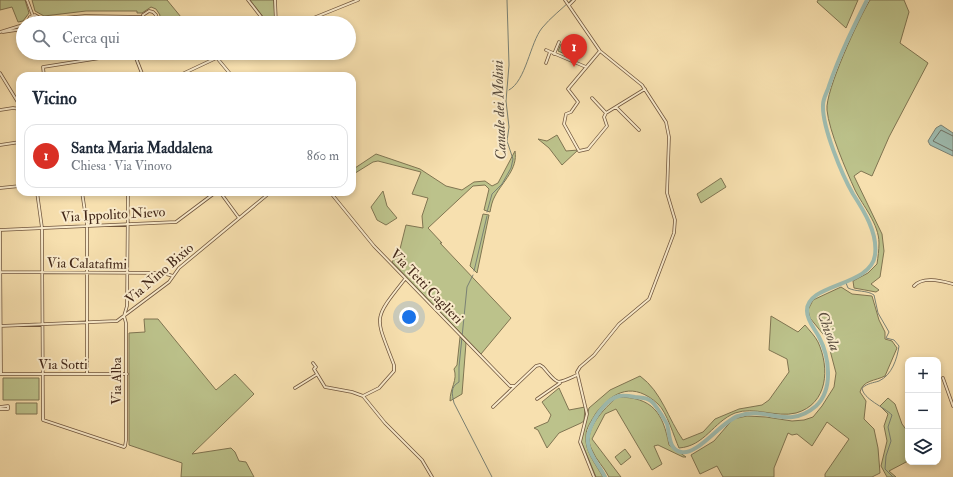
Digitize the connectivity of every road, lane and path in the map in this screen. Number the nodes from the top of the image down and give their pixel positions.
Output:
1 (27, 0) edge
2 (248, 0) edge
3 (275, 0) edge
4 (358, 0) edge
5 (574, 0) edge
6 (566, 1) edge
7 (569, 5) junction
8 (33, 16) joint
9 (38, 16) edge
10 (144, 16) edge
11 (156, 16) edge
12 (261, 16) edge
13 (276, 16) edge
14 (318, 16) edge
15 (16, 26) edge
16 (16, 31) edge
17 (0, 32) edge
18 (559, 42) dead end
19 (546, 50) dead end
20 (600, 51) junction
21 (550, 52) junction
22 (554, 54) junction
23 (85, 60) edge
24 (136, 60) edge
25 (213, 60) edge
26 (219, 60) edge
27 (546, 63) dead end
28 (586, 67) junction
29 (44, 72) edge
30 (141, 72) edge
31 (187, 72) edge
32 (229, 72) edge
33 (0, 73) edge
34 (645, 89) junction
35 (16, 98) edge
36 (592, 98) dead end
37 (16, 106) edge
38 (616, 107) junction
39 (13, 108) junction
40 (16, 108) edge
41 (0, 110) edge
42 (606, 113) junction
43 (638, 130) dead end
44 (16, 143) edge
45 (0, 145) edge
46 (16, 186) edge
47 (0, 188) edge
48 (38, 196) edge
49 (83, 196) edge
50 (128, 196) edge
51 (211, 196) edge
52 (223, 196) edge
53 (266, 196) edge
54 (333, 196) edge
55 (239, 218) junction
56 (128, 223) junction
57 (87, 225) junction
58 (42, 228) junction
59 (0, 230) edge
60 (0, 272) edge
61 (42, 272) junction
62 (87, 273) junction
63 (127, 273) junction
64 (173, 276) junction
65 (405, 279) junction
66 (953, 284) edge
67 (914, 286) dead end
68 (124, 316) junction
69 (86, 322) junction
70 (42, 325) junction
71 (0, 326) edge
72 (313, 363) dead end
73 (0, 374) edge
74 (42, 374) junction
75 (87, 374) junction
76 (127, 374) junction
77 (316, 375) junction
78 (577, 375) junction
79 (943, 378) dead end
80 (560, 382) junction
81 (515, 386) junction
82 (295, 388) dead end
83 (363, 396) junction
84 (537, 399) dead end
85 (953, 406) edge
86 (493, 407) dead end
87 (432, 477) edge
88 (594, 477) edge

1 - 8 street
2 - 12 street
3 - 13 street
4 - 14 street
5 - 7 street
6 - 7 street
7 - 20 street
8 - 9 street
10 - 11 street
15 - 17 street
16 - 17 street
18 - 22 street
19 - 21 street
20 - 28 street
20 - 34 street
21 - 22 street
21 - 27 street
22 - 28 street
23 - 29 street
24 - 30 street
25 - 31 street
26 - 32 street
28 - 42 street
33 - 35 street
34 - 38 street
34 - 78 street
36 - 42 street
37 - 39 street
38 - 42 street
38 - 43 street
39 - 40 street
39 - 41 street
44 - 45 street
46 - 47 street
48 - 58 street
49 - 57 street
50 - 56 street, Via Alba
51 - 56 street, Via Ippolito Nievo
52 - 55 street
53 - 55 street, Via Nino Bixio
54 - 65 street, Via Tetti Caglieri
55 - 64 street, Via Nino Bixio
56 - 57 street, Via Ippolito Nievo
56 - 63 street, Via Alba
57 - 58 street, Via Ippolito Nievo
57 - 62 street
58 - 59 street, Via Ippolito Nievo
58 - 61 street
59 - 60 street
60 - 61 street, Via Calatafimi
60 - 71 street
61 - 62 street, Via Calatafimi
61 - 70 street
62 - 63 street, Via Calatafimi
62 - 69 street
63 - 64 street, Via Calatafimi
63 - 68 street, Via Alba
64 - 68 street, Via Nino Bixio
65 - 81 street, Via Tetti Caglieri
65 - 83 street
66 - 67 street
68 - 69 street, Via Nino Bixio
68 - 76 street, Via Alba
69 - 70 street, Via Nino Bixio
69 - 75 street
70 - 71 street, Via Nino Bixio
70 - 74 street
71 - 73 street
72 - 77 street
73 - 74 street, Via Sotti
74 - 75 street, Via Sotti
74 - 76 street, Via Alba
75 - 76 street, Via Sotti
77 - 82 street
77 - 83 street
78 - 80 street
78 - 88 street
79 - 85 street
80 - 81 street
80 - 84 street
81 - 86 street
83 - 87 street

